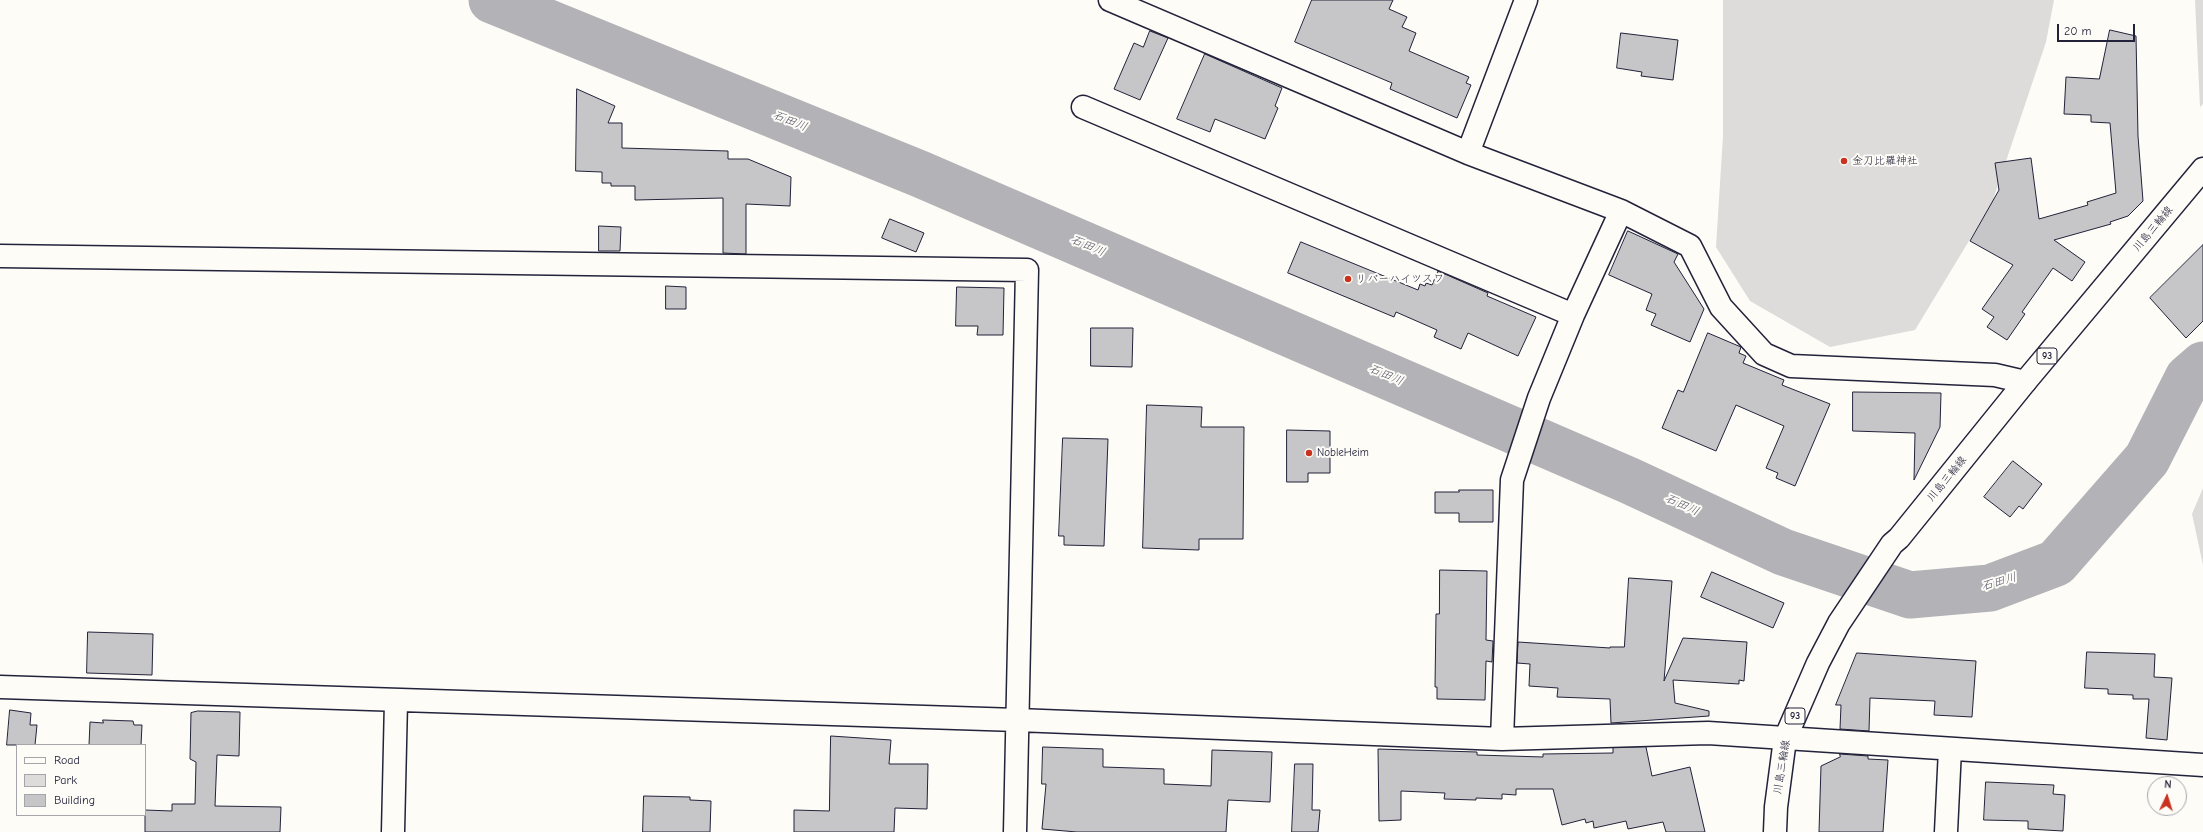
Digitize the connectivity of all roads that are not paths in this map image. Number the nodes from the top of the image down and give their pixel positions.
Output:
1 (1110, 0) edge
2 (1526, 0) edge
3 (1083, 107) dead end
4 (1468, 153) junction
5 (2203, 169) edge
6 (1621, 211) junction
7 (0, 256) edge
8 (1573, 315) junction
9 (2025, 382) junction
10 (0, 686) edge
11 (396, 701) junction
12 (1017, 720) junction
13 (1502, 739) junction
14 (1785, 739) junction
15 (1950, 749) junction
16 (2203, 764) edge
17 (393, 832) edge
18 (1015, 832) edge
19 (1775, 832) edge
20 (1946, 832) edge

1 - 4 street
2 - 4 street
3 - 8 street
4 - 6 street
5 - 9 street, 川島三輪線 / 93
6 - 8 street
6 - 9 street
7 - 12 street
8 - 13 street
9 - 14 street, 川島三輪線 / 93
10 - 11 street
11 - 12 street
11 - 17 street
12 - 13 street
12 - 18 street
13 - 14 street
14 - 15 street
14 - 19 street, 川島三輪線 / 93
15 - 16 street
15 - 20 street

